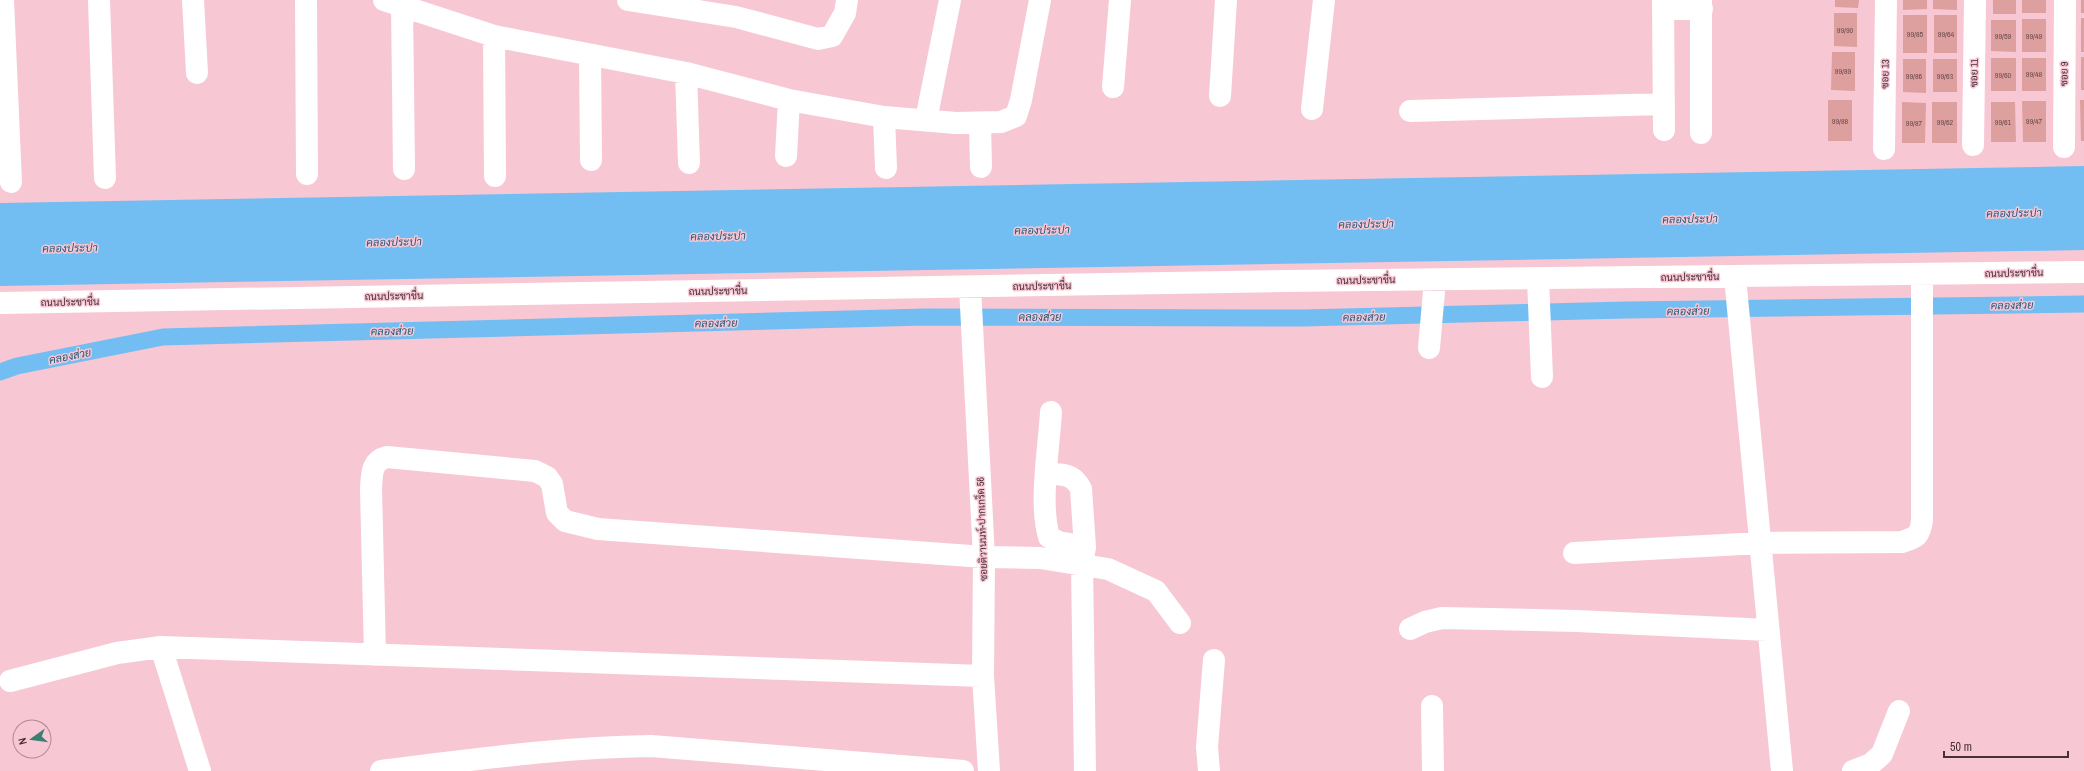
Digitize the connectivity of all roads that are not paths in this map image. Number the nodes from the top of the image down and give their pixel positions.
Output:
1 (3, 0) edge
2 (99, 0) edge
3 (193, 0) edge
4 (306, 0) edge
5 (632, 0) edge
6 (847, 0) edge
7 (950, 0) edge
8 (1040, 0) edge
9 (1120, 0) edge
10 (1226, 0) edge
11 (1324, 0) edge
12 (1886, 0) edge
13 (1975, 0) edge
14 (2065, 0) edge
15 (393, 3) edge
16 (1663, 5) edge
17 (1702, 5) edge
18 (738, 8) edge
19 (494, 36) junction
20 (590, 55) junction
21 (197, 73) dead end
22 (686, 73) junction
23 (1113, 87) dead end
24 (1220, 96) dead end
25 (789, 100) junction
26 (1664, 104) junction
27 (1312, 109) dead end
28 (1410, 111) dead end
29 (884, 117) junction
30 (926, 120) junction
31 (980, 124) junction
32 (1664, 130) dead end
33 (1701, 133) dead end
34 (1973, 145) dead end
35 (2064, 147) dead end
36 (1884, 149) dead end
37 (786, 156) dead end
38 (592, 160) dead end
39 (689, 163) dead end
40 (982, 167) dead end
41 (886, 168) dead end
42 (404, 169) dead end
43 (307, 174) dead end
44 (495, 176) dead end
45 (104, 178) dead end
46 (11, 182) dead end
47 (2084, 272) edge
48 (1922, 274) junction
49 (1735, 277) junction
50 (1538, 279) junction
51 (1435, 280) junction
52 (0, 303) edge
53 (971, 306) junction
54 (1429, 348) dead end
55 (1542, 377) dead end
56 (1051, 412) dead end
57 (1047, 473) junction
58 (1760, 543) junction
59 (1574, 553) dead end
60 (1084, 556) junction
61 (984, 557) junction
62 (1180, 623) dead end
63 (1410, 629) dead end
64 (1768, 630) junction
65 (161, 647) junction
66 (375, 655) junction
67 (1214, 660) dead end
68 (983, 676) junction
69 (10, 682) dead end
70 (1432, 706) dead end
71 (1899, 712) dead end
72 (200, 771) edge
73 (381, 771) edge
74 (963, 771) edge
75 (989, 771) edge
76 (1085, 771) edge
77 (1209, 771) edge
78 (1433, 771) edge
79 (1782, 771) edge
80 (1853, 771) edge

1 - 46 street
2 - 45 street
3 - 21 street
4 - 43 street
5 - 18 street
6 - 18 street
7 - 30 street
8 - 31 street
9 - 23 street
10 - 24 street
11 - 27 street
12 - 36 street, ซอย 13
13 - 34 street, ซอย 11
14 - 35 street, ซอย 9
15 - 19 street
15 - 42 street
16 - 17 street
16 - 26 street
17 - 33 street
19 - 20 street
19 - 44 street
20 - 22 street
20 - 38 street
22 - 25 street
22 - 39 street
25 - 29 street
25 - 37 street
26 - 28 street
26 - 32 street
29 - 30 street
29 - 41 street
30 - 31 street
31 - 40 street
47 - 48 street, ถนนประชาชื่น
48 - 49 street, ถนนประชาชื่น
48 - 58 street
49 - 50 street, ถนนประชาชื่น
49 - 58 street
50 - 51 street, ถนนประชาชื่น
50 - 55 street
51 - 53 street, ถนนประชาชื่น
51 - 54 street
52 - 53 street, ถนนประชาชื่น
53 - 61 street, ซอยติวานนท์-ปากเกร็ด 56
56 - 57 street
57 - 60 street
57 - 60 street
58 - 59 street
58 - 64 street
60 - 61 street
60 - 62 street
60 - 76 street
61 - 66 street
61 - 68 street, ซอยติวานนท์-ปากเกร็ด 56
63 - 64 street
64 - 79 street
65 - 66 street
65 - 69 street
65 - 72 street
66 - 68 street
67 - 77 street
68 - 75 street, ซอยติวานนท์-ปากเกร็ด 56
70 - 78 street
71 - 80 street
73 - 74 street

